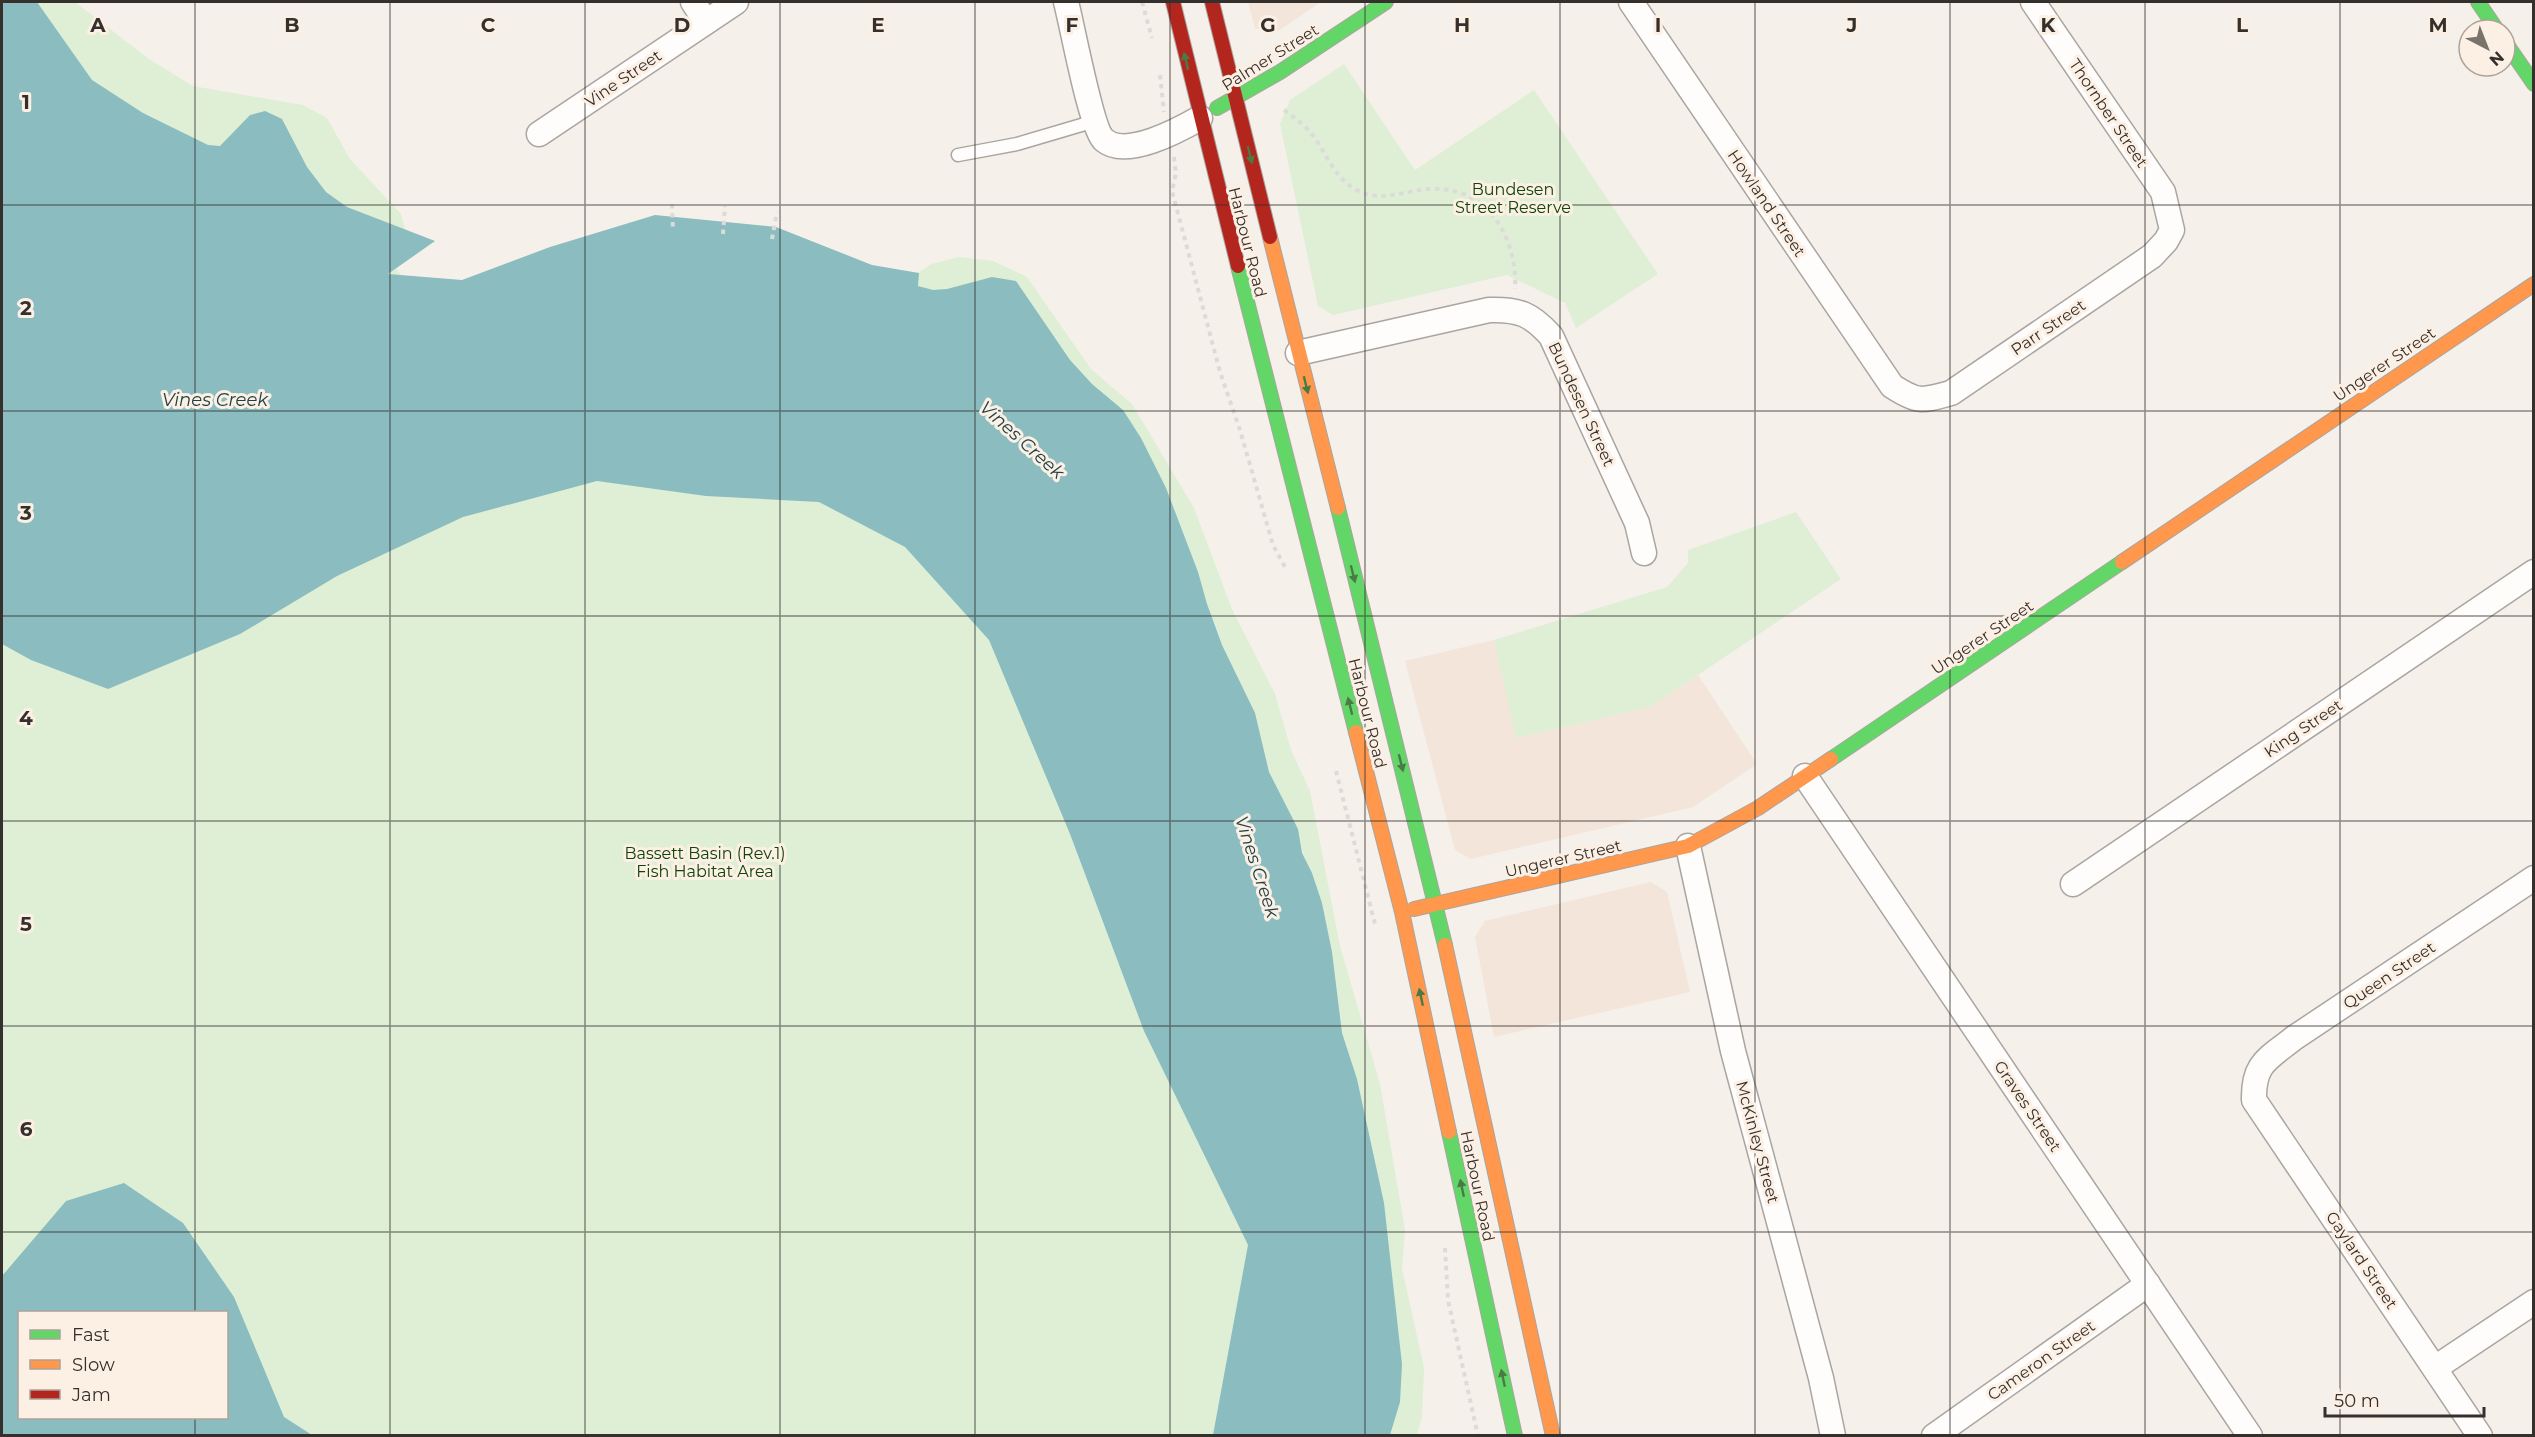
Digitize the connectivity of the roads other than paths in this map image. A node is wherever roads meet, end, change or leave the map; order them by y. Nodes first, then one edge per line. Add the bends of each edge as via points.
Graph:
1 (693, 2) edge
2 (736, 2) edge
3 (1066, 2) edge
4 (1173, 2) edge
5 (1212, 2) edge
6 (1386, 2) edge
7 (1631, 2) edge
8 (2033, 2) edge
9 (2478, 2) edge
10 (2489, 18) edge
11 (706, 22) junction
12 (2517, 59) edge
13 (2534, 84) edge
14 (1236, 98) junction
15 (1200, 118) junction
16 (1095, 121) junction
17 (539, 134) dead end
18 (958, 155) dead end
19 (2172, 230) joint
20 (2534, 284) edge
21 (1298, 353) junction
22 (1911, 399) joint
23 (1644, 552) dead end
24 (2534, 572) edge
25 (1805, 776) junction
26 (1688, 846) junction
27 (2534, 878) edge
28 (2073, 884) dead end
29 (1436, 905) junction
30 (1402, 912) junction
31 (2253, 1081) joint
32 (2148, 1284) junction
33 (2534, 1302) edge
34 (2435, 1368) junction
35 (1515, 1436) edge
36 (1553, 1436) edge
37 (1833, 1436) edge
38 (1934, 1436) edge
39 (2250, 1436) edge
40 (2480, 1436) edge

1 - 11 street
2 - 11 street, Vine Street
3 - 16 street
15 -> 4 main road, Harbour Road
5 - 14 main road, Harbour Road
6 - 14 main road, Palmer Street
7 - 22 street, Howland Street via 1876,365 1892,386
8 - 19 street, Thornber Street via 2163,192
9 - 10 main road
11 - 17 street, Vine Street
12 - 13 main road
14 - 15 main road, Palmer Street
14 -> 21 main road, Harbour Road
15 - 16 street via 1169,136 1125,146 1104,140
30 -> 15 main road, Harbour Road
16 - 18 lane via 1017,144
19 - 22 street, Parr Street via 2152,256 1951,393
20 - 25 main road, Ungerer Street
21 - 23 street, Bundesen Street via 1490,310 1510,309 1537,321 1551,336 1637,523
21 -> 29 main road, Harbour Road
24 - 28 street, King Street
25 - 26 main road, Ungerer Street via 1758,808
25 - 32 street, Graves Street
26 - 29 main road, Ungerer Street
26 - 37 street, McKinley Street via 1733,1051
27 - 31 street, Queen Street via 2294,1038 2261,1065
29 - 30 main road, Ungerer Street
29 - 36 main road, Harbour Road
35 -> 30 main road, Harbour Road
31 - 34 street, Gaylard Street via 2254,1100
32 - 38 street, Cameron Street
32 - 39 street, Graves Street
33 - 34 street
34 - 40 street, Gaylard Street

